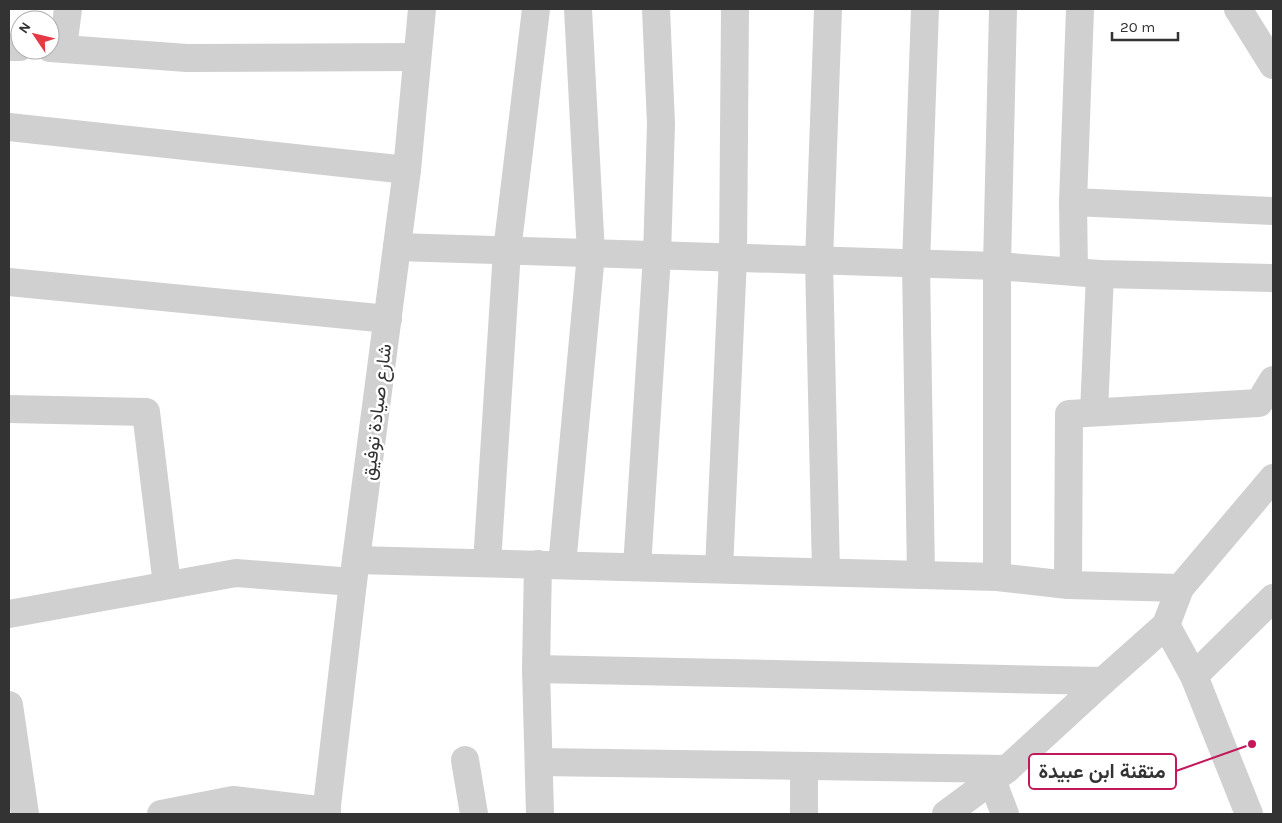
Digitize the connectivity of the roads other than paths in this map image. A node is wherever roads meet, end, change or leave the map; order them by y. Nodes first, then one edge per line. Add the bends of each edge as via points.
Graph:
1 (68, 9) edge
2 (422, 9) edge
3 (536, 9) edge
4 (578, 9) edge
5 (656, 9) edge
6 (735, 9) edge
7 (828, 9) edge
8 (925, 9) edge
9 (1003, 9) edge
10 (1080, 9) edge
11 (1238, 9) edge
12 (60, 37) edge
13 (60, 48) edge
14 (417, 58) junction
15 (1273, 65) edge
16 (9, 128) edge
17 (407, 170) junction
18 (1073, 202) junction
19 (1273, 211) edge
20 (397, 248) junction
21 (507, 251) junction
22 (591, 254) junction
23 (657, 256) junction
24 (733, 258) junction
25 (819, 261) junction
26 (916, 264) junction
27 (997, 266) junction
28 (1074, 271) junction
29 (1100, 274) junction
30 (1273, 278) edge
31 (9, 282) edge
32 (388, 319) junction
33 (1273, 380) edge
34 (9, 408) edge
35 (1266, 409) edge
36 (1094, 412) junction
37 (1273, 478) edge
38 (487, 563) junction
39 (550, 565) junction
40 (637, 567) junction
41 (719, 569) junction
42 (355, 571) junction
43 (826, 572) junction
44 (921, 575) junction
45 (997, 577) junction
46 (167, 585) junction
47 (1068, 585) junction
48 (1180, 588) junction
49 (1273, 598) edge
50 (9, 614) edge
51 (1166, 625) junction
52 (536, 669) junction
53 (1194, 676) junction
54 (1103, 680) junction
55 (9, 711) edge
56 (465, 760) dead end
57 (539, 762) junction
58 (804, 766) junction
59 (999, 774) junction
60 (327, 813) edge
61 (26, 814) edge
62 (161, 814) edge
63 (474, 814) edge
64 (540, 814) edge
65 (804, 814) edge
66 (946, 814) edge
67 (1005, 814) edge
68 (1249, 814) edge

1 - 12 street
2 - 14 street, شارع صيادة توفيق
3 - 21 street
4 - 22 street
5 - 23 street via 661,124
6 - 24 street
7 - 25 street
8 - 26 street
9 - 27 street
10 - 18 street
11 - 15 street
13 - 14 street via 187,58
14 - 17 street, شارع صيادة توفيق
16 - 17 street
17 - 20 street, شارع صيادة توفيق
18 - 19 street
18 - 28 street
20 - 21 street
20 - 32 street, شارع صيادة توفيق
21 - 22 street
21 - 38 street
22 - 23 street
22 - 39 street
23 - 24 street
23 - 40 street
24 - 25 street
24 - 41 street
25 - 26 street
25 - 43 street
26 - 27 street
26 - 44 street
27 - 28 street
27 - 45 street
28 - 29 street
29 - 30 street
29 - 36 street
31 - 32 street
32 - 42 street, شارع صيادة توفيق
33 - 35 street
34 - 46 street via 146,412
35 - 36 street
36 - 47 street via 1069,414
37 - 48 street
38 - 39 street
38 - 42 street
39 - 40 street
39 - 52 street
40 - 41 street
41 - 43 street
42 - 46 street via 236,573
42 - 60 street, شارع صيادة توفيق
43 - 44 street
44 - 45 street
45 - 47 street
46 - 50 street
47 - 48 street
48 - 51 street
49 - 53 street
51 - 53 street
51 - 54 street
52 - 54 street
52 - 57 street
53 - 68 street
54 - 59 street
55 - 61 street
56 - 63 street
57 - 58 street
57 - 64 street
58 - 59 street
58 - 65 street
59 - 66 street
59 - 67 street
60 - 62 street via 233,800

